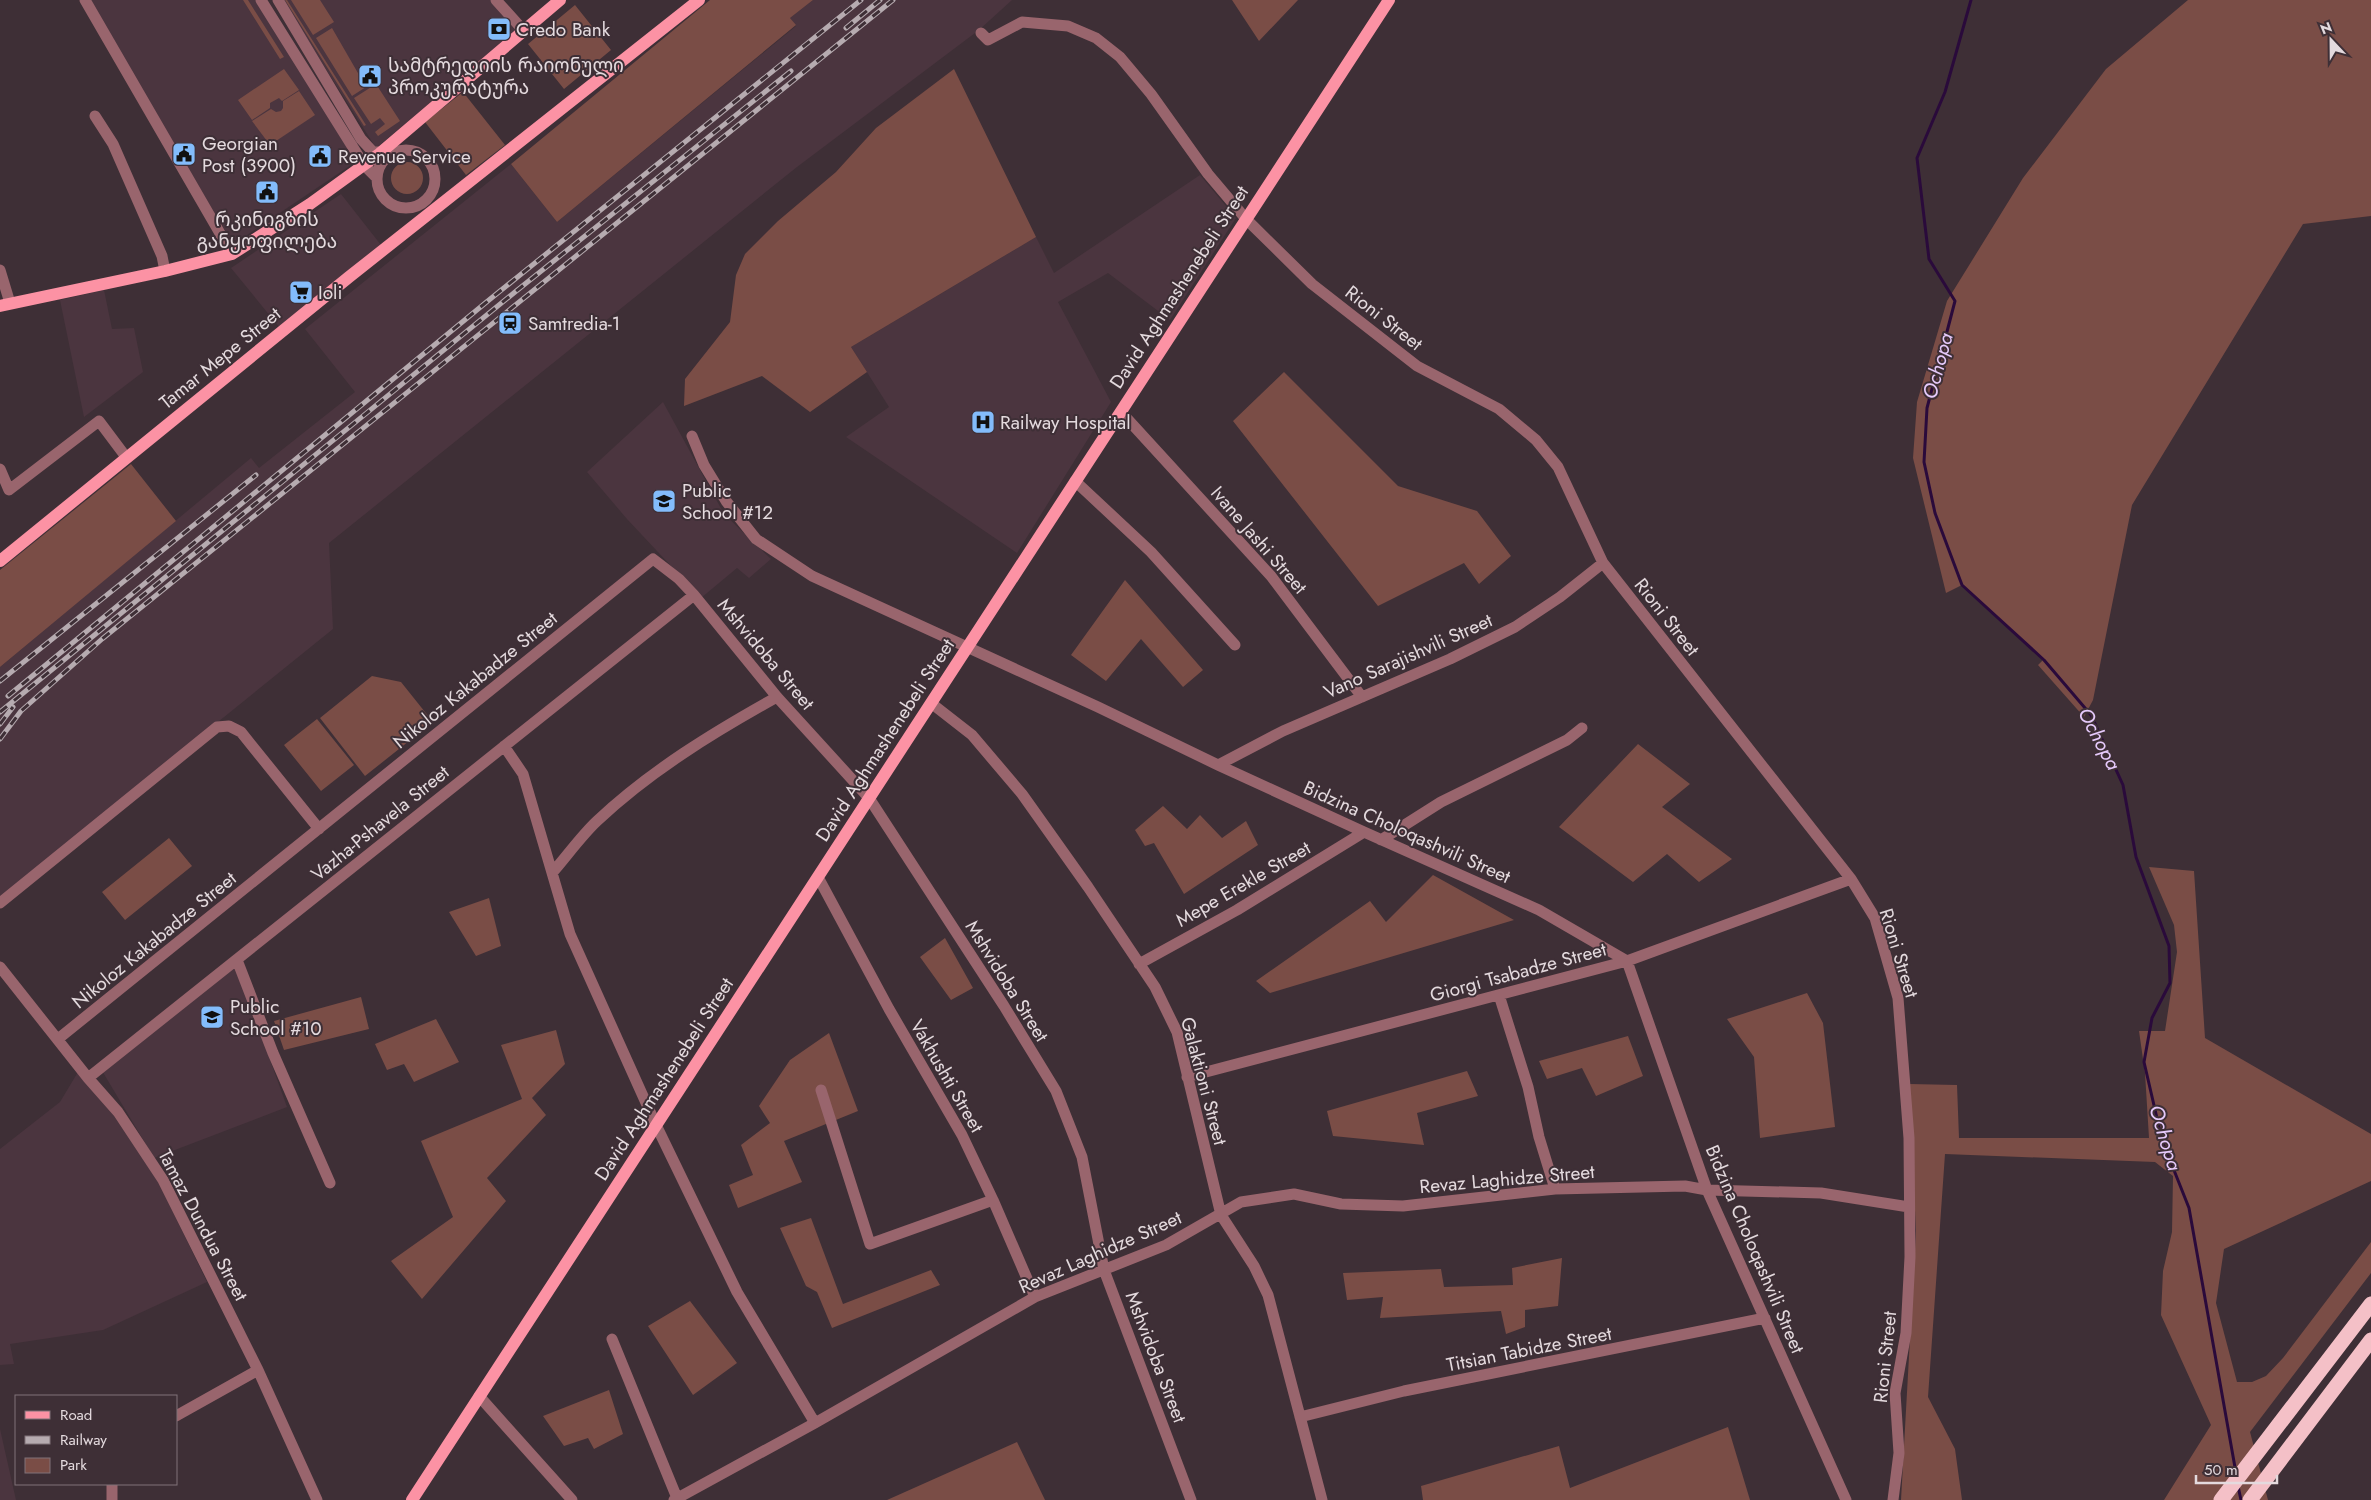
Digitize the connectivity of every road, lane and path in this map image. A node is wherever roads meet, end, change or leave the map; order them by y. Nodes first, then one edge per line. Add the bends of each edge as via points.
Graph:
1 (85, 0) edge
2 (262, 0) edge
3 (278, 0) edge
4 (496, 0) edge
5 (560, 0) edge
6 (699, 0) edge
7 (1389, 0) edge
8 (523, 30) junction
9 (981, 33) dead end
10 (95, 116) dead end
11 (397, 152) junction
12 (379, 154) junction
13 (364, 165) junction
14 (377, 178) junction
15 (435, 183) junction
16 (440, 206) junction
17 (409, 208) junction
18 (427, 218) junction
19 (1246, 219) junction
20 (232, 254) junction
21 (0, 270) edge
22 (165, 271) junction
23 (5, 305) edge
24 (1121, 412) junction
25 (692, 436) dead end
26 (126, 457) junction
27 (0, 469) edge
28 (1075, 481) junction
29 (653, 559) joint
30 (0, 561) edge
31 (1603, 564) junction
32 (694, 595) junction
33 (1235, 645) dead end
34 (967, 647) junction
35 (777, 697) junction
36 (1362, 697) junction
37 (931, 703) junction
38 (1582, 728) dead end
39 (504, 746) junction
40 (1218, 765) junction
41 (869, 798) junction
42 (319, 829) junction
43 (1364, 832) junction
44 (1381, 840) junction
45 (552, 873) junction
46 (818, 877) junction
47 (1850, 879) junction
48 (0, 903) edge
49 (237, 960) junction
50 (1627, 961) junction
51 (1139, 964) junction
52 (0, 967) edge
53 (1498, 995) junction
54 (58, 1039) junction
55 (1187, 1077) junction
56 (88, 1078) junction
57 (821, 1090) dead end
58 (656, 1125) junction
59 (330, 1183) dead end
60 (1555, 1189) junction
61 (1707, 1190) junction
62 (993, 1200) junction
63 (1909, 1207) junction
64 (1221, 1215) junction
65 (1104, 1270) junction
66 (1035, 1297) junction
67 (2371, 1304) edge
68 (1765, 1318) junction
69 (612, 1339) dead end
70 (2371, 1340) edge
71 (258, 1370) junction
72 (480, 1396) junction
73 (178, 1415) edge
74 (1300, 1417) junction
75 (815, 1423) junction
76 (112, 1485) edge
77 (676, 1499) edge
78 (112, 1500) edge
79 (317, 1500) edge
80 (412, 1500) edge
81 (572, 1500) edge
82 (1191, 1500) edge
83 (1322, 1500) edge
84 (1846, 1500) edge
85 (1893, 1500) edge
86 (2221, 1500) edge
87 (2250, 1500) edge

1 - 20 street
2 - 13 street
3 - 12 street via 361,139
4 - 8 street
5 - 8 main road
6 - 16 main road, Tamar Mepe Street
7 - 19 main road, David Aghmashenebeli Street
8 - 12 main road
9 - 19 street, Rioni Street via 988,40 1022,22 1068,26 1096,38 1120,57 1151,94 1208,174
10 - 22 street via 113,144 162,256
11 - 12 street
11 - 14 street via 385,159
11 - 15 street via 412,151 425,157 433,168
12 - 13 main road
13 - 14 street
13 - 20 main road
14 - 17 street via 384,198 395,206
15 - 16 street
15 - 17 street via 429,197
16 - 18 main road, Tamar Mepe Street
17 - 18 street
18 - 26 main road, Tamar Mepe Street
19 - 24 main road, David Aghmashenebeli Street
19 - 31 street, Rioni Street via 1312,284 1417,366 1500,409 1536,440 1558,467
20 - 22 main road
21 - 23 street
22 - 23 main road
24 - 28 main road, David Aghmashenebeli Street
24 - 36 street, Ivane Jashi Street via 1271,576
25 - 34 street, Bidzina Choloqashvili Street via 704,465 726,501 756,539 812,576
26 - 27 street via 100,421 9,490
26 - 30 main road, Tamar Mepe Street
28 - 33 street via 1151,552
28 - 34 main road, David Aghmashenebeli Street
29 - 32 street, Mshvidoba Street
29 - 42 street, Nikoloz Kakabadze Street
31 - 36 street, Vano Sarajishvili Street via 1515,627
31 - 47 street, Rioni Street
32 - 35 street, Mshvidoba Street
32 - 39 street, Vazha-Pshavela Street
34 - 37 main road, David Aghmashenebeli Street
34 - 40 street, Bidzina Choloqashvili Street
35 - 41 street, Mshvidoba Street
35 - 45 street via 723,727 653,775 596,821
36 - 40 street, Vano Sarajishvili Street via 1283,731
37 - 41 main road, David Aghmashenebeli Street
37 - 51 street, Galaktioni Street via 972,735 1022,794
38 - 44 street via 1567,740 1441,802
39 - 45 street via 523,774
39 - 49 street, Vazha-Pshavela Street
40 - 43 street, Bidzina Choloqashvili Street
41 - 46 main road, David Aghmashenebeli Street
41 - 65 street, Mshvidoba Street via 1056,1091 1082,1157
42 - 48 street via 241,732 229,726 217,727
42 - 54 street, Nikoloz Kakabadze Street
43 - 44 street, Bidzina Choloqashvili Street
43 - 51 street, Mepe Erekle Street via 1237,910
44 - 50 street, Bidzina Choloqashvili Street via 1539,910
45 - 58 street via 570,934
46 - 58 main road, David Aghmashenebeli Street
46 - 62 street, Vakhushti Street via 962,1135
47 - 50 street, Giorgi Tsabadze Street
47 - 63 street, Rioni Street via 1875,918 1898,998 1908,1138
49 - 56 street, Vazha-Pshavela Street
49 - 59 street via 273,1053
50 - 53 street, Giorgi Tsabadze Street
50 - 61 street, Bidzina Choloqashvili Street
51 - 55 street, Galaktioni Street via 1155,987 1177,1032
52 - 54 street, Tamaz Dundua Street
53 - 55 street, Giorgi Tsabadze Street
53 - 60 street via 1528,1088
54 - 56 street, Tamaz Dundua Street
55 - 64 street, Galaktioni Street
56 - 71 street, Tamaz Dundua Street via 118,1112 163,1180
57 - 62 street via 870,1244
58 - 72 main road, David Aghmashenebeli Street
58 - 75 street via 736,1292
60 - 61 street, Revaz Laghidze Street via 1685,1186
60 - 64 street, Revaz Laghidze Street via 1402,1206 1341,1204 1294,1194 1241,1202
61 - 63 street, Revaz Laghidze Street via 1821,1193
61 - 68 street, Bidzina Choloqashvili Street
62 - 66 street, Vakhushti Street
63 - 85 street, Rioni Street via 1906,1333 1895,1392 1899,1453
64 - 65 street, Revaz Laghidze Street via 1166,1245
64 - 74 street, Galaktioni Street via 1254,1266 1268,1295
65 - 66 street, Revaz Laghidze Street
65 - 82 street, Mshvidoba Street
66 - 75 street, Revaz Laghidze Street
67 - 86 highway
68 - 74 street, Titsian Tabidze Street via 1404,1391
68 - 84 street, Bidzina Choloqashvili Street
69 - 77 street
70 - 87 highway
71 - 73 street
71 - 79 street, Tamaz Dundua Street
72 - 80 main road, David Aghmashenebeli Street
72 - 81 street
74 - 83 street, Galaktioni Street
75 - 77 street, Revaz Laghidze Street
76 - 78 street

